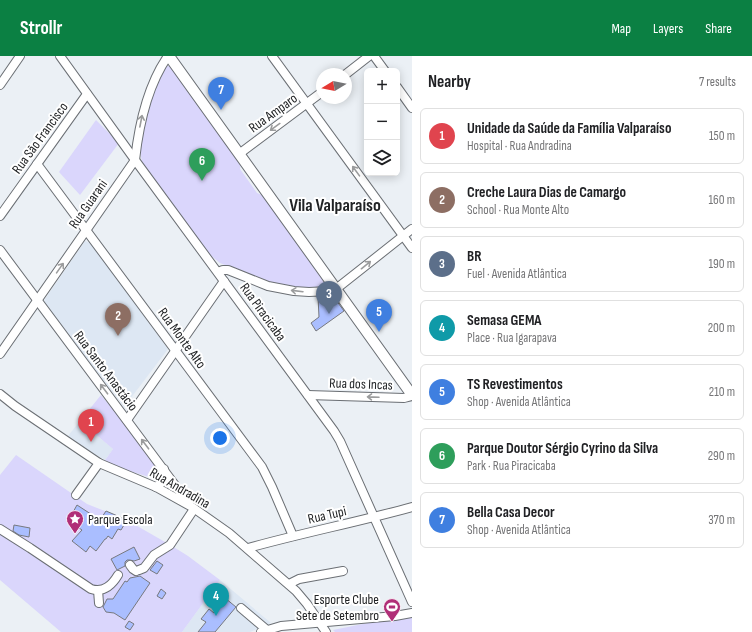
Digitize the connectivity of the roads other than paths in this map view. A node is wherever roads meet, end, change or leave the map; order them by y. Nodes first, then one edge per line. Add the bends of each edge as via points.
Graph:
1 (20, 56) edge
2 (60, 56) edge
3 (168, 56) edge
4 (272, 56) edge
5 (369, 56) edge
6 (374, 56) edge
7 (383, 68) edge
8 (352, 69) edge
9 (0, 85) edge
10 (400, 91) edge
11 (87, 94) junction
12 (316, 97) edge
13 (307, 104) junction
14 (412, 108) edge
15 (239, 154) junction
16 (135, 160) junction
17 (37, 164) junction
18 (0, 216) edge
19 (412, 229) edge
20 (87, 230) junction
21 (403, 236) junction
22 (412, 248) edge
23 (0, 250) edge
24 (218, 272) junction
25 (224, 281) junction
26 (336, 289) junction
27 (37, 300) junction
28 (175, 351) junction
29 (0, 354) edge
30 (0, 394) edge
31 (308, 395) junction
32 (412, 395) edge
33 (127, 420) junction
34 (99, 463) junction
35 (163, 468) junction
36 (156, 487) junction
37 (76, 495) dead end
38 (412, 507) edge
39 (193, 508) junction
40 (374, 517) junction
41 (0, 529) edge
42 (293, 536) junction
43 (248, 548) junction
44 (135, 569) dead end
45 (343, 572) dead end
46 (118, 575) dead end
47 (289, 584) junction
48 (98, 590) junction
49 (412, 602) edge
50 (99, 603) dead end
51 (241, 608) dead end
52 (412, 613) edge
53 (319, 622) junction
54 (264, 631) edge
55 (326, 632) edge

1 - 9 street
2 - 11 street, Rua Piracicaba
3 - 15 main road
16 -> 3 street, Rua Guarani via 145,105 155,77
4 - 13 street
5 - 8 street
6 - 7 street
10 - 14 street
11 - 16 street, Rua Piracicaba
11 - 17 street, Rua São Francisco
12 - 13 street, Rua Amparo
13 -> 15 street, Rua Amparo
21 -> 13 street
15 - 26 main road
16 - 20 street, Rua Guarani
16 - 24 street, Rua Piracicaba
17 - 18 street, Rua São Francisco
17 - 20 street, Rua Monte Alto
19 - 21 street
27 -> 20 street, Rua Guarani
20 - 28 street, Rua Monte Alto
21 - 22 street
26 -> 21 street
23 - 27 street, Rua Santo Anastácio
24 - 25 street, Rua Piracicaba
26 -> 24 street via 298,292 268,286 228,270
25 - 28 street
25 - 31 street, Rua Piracicaba
26 - 32 main road
27 - 29 street, Rua Guarani
33 -> 27 street, Rua Santo Anastácio
28 - 33 street
28 - 42 street, Rua Monte Alto via 262,466
30 - 34 street, Rua Andradina
32 -> 31 street, Rua dos Incas via 404,398
31 - 40 street, Rua Piracicaba via 337,436
35 -> 33 street, Rua Santo Anastácio
34 - 36 street, Rua Andradina
34 - 37 street
35 - 36 street via 164,480
35 - 39 street, Rua Santo Anastácio
36 - 39 street, Rua Andradina
38 - 40 street, Rua Tupi
39 - 43 street, Rua Andradina
39 - 44 street via 170,544 154,554 144,568
40 - 42 street, Rua Tupi
40 - 49 street, Rua Piracicaba
41 - 48 street via 91,589
42 - 43 street, Rua Tupi
43 - 47 street, Rua Andradina
45 - 47 street via 299,579
46 - 48 street via 105,589
47 - 53 street, Rua Andradina via 302,596
48 - 50 street
51 - 54 street
52 - 53 street
53 - 54 street via 281,626
53 - 55 street, Rua Andradina

